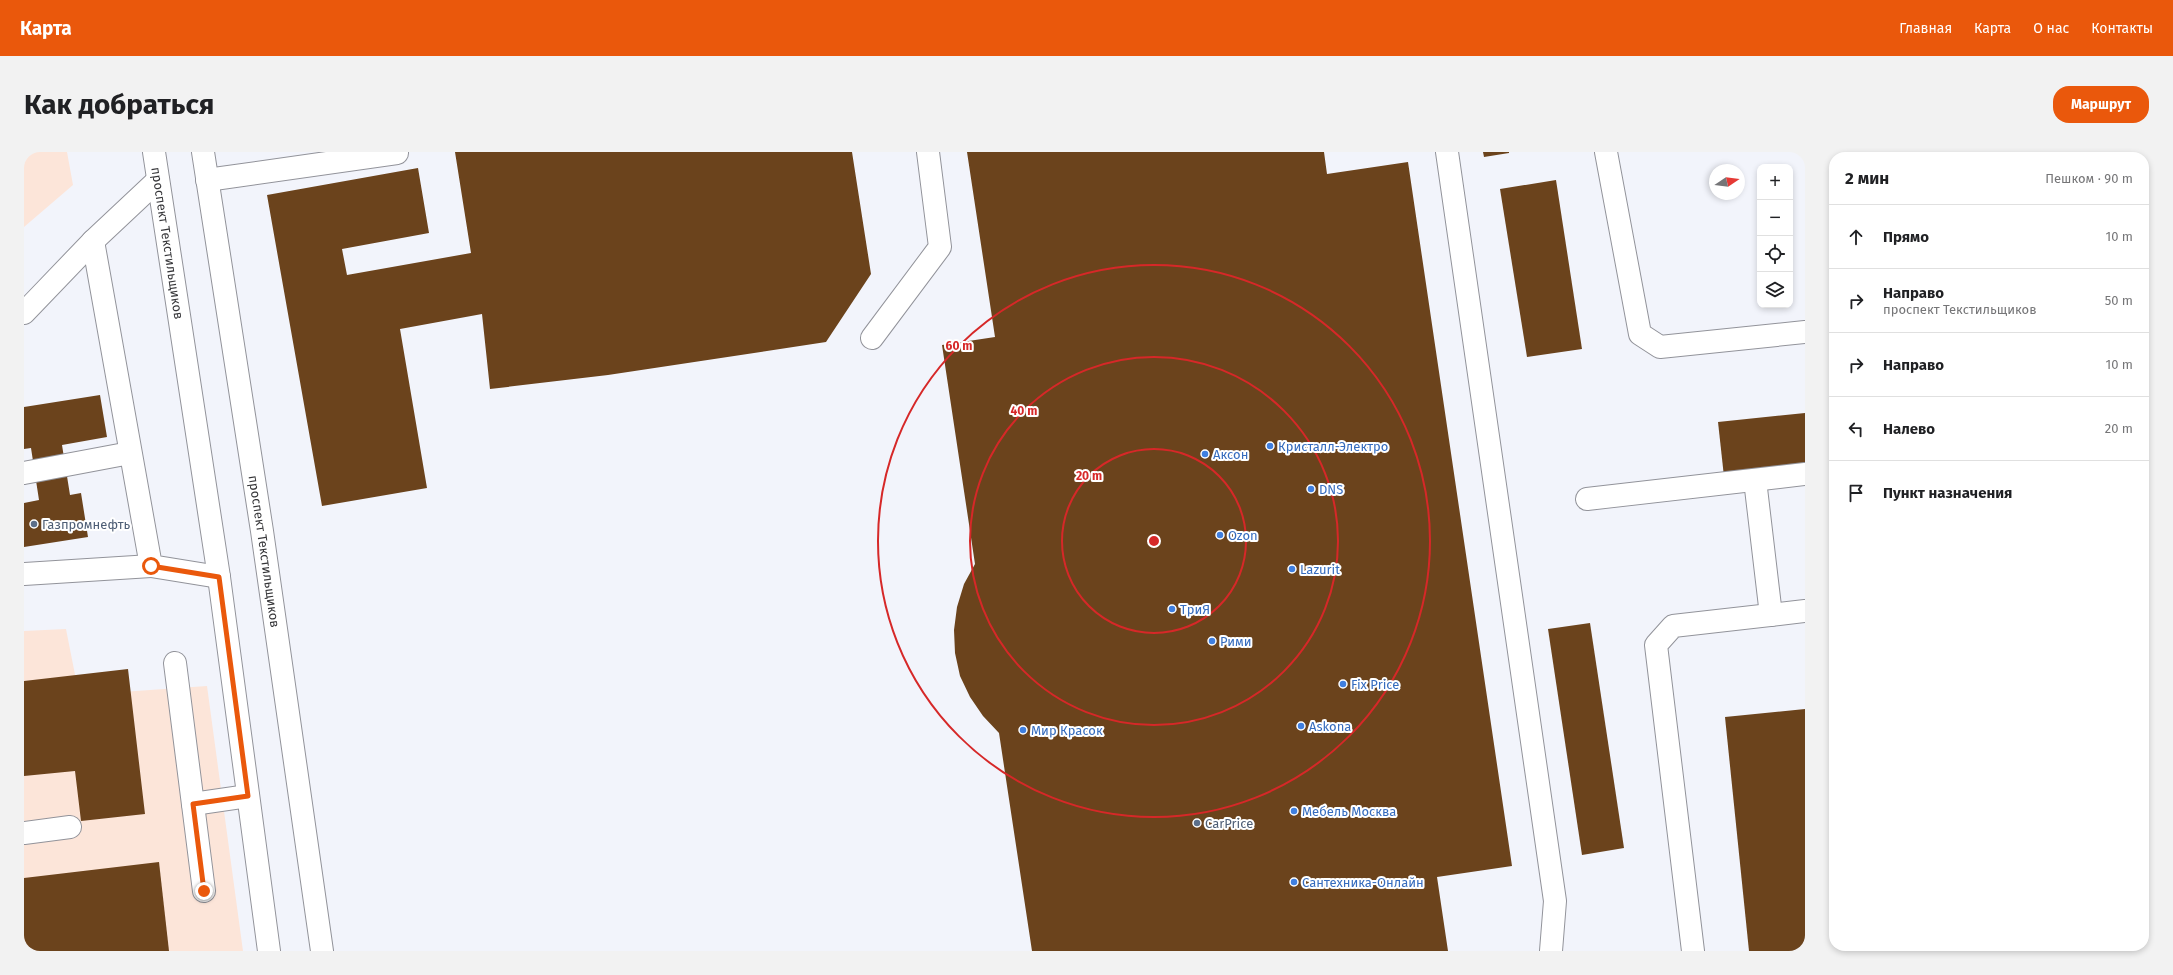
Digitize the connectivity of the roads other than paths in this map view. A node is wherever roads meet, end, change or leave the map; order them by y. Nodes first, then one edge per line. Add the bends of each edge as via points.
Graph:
1 (154, 152) edge
2 (203, 152) edge
3 (928, 152) edge
4 (1447, 152) edge
5 (1606, 152) edge
6 (397, 153) edge
7 (158, 180) junction
8 (207, 180) junction
9 (93, 241) junction
10 (24, 312) edge
11 (1805, 332) edge
12 (872, 338) dead end
13 (130, 453) junction
14 (24, 472) edge
15 (1805, 474) edge
16 (1755, 480) junction
17 (1587, 499) dead end
18 (151, 566) junction
19 (24, 574) edge
20 (219, 577) junction
21 (1805, 611) edge
22 (1771, 615) junction
23 (175, 663) dead end
24 (248, 796) junction
25 (193, 804) junction
26 (70, 827) dead end
27 (24, 833) edge
28 (204, 891) dead end
29 (269, 951) edge
30 (322, 951) edge
31 (1552, 951) edge
32 (1693, 951) edge

1 - 7 main road, проспект Текстильщиков
2 - 8 main road, проспект Текстильщиков
3 - 12 main road via 940,247
4 - 31 main road via 1555,901
5 - 11 main road via 1640,334 1660,347
6 - 8 main road
7 - 9 main road
7 - 20 main road, проспект Текстильщиков
8 - 30 main road, проспект Текстильщиков via 262,530
9 - 10 main road
9 - 13 main road
13 - 14 main road
13 - 18 main road
15 - 16 main road
16 - 17 main road
16 - 22 main road
18 - 19 main road
18 - 20 main road
20 - 24 main road, проспект Текстильщиков
21 - 22 main road
22 - 32 main road via 1673,626 1656,645
23 - 25 main road
24 - 25 main road
24 - 29 main road, проспект Текстильщиков
25 - 28 main road
26 - 27 main road

